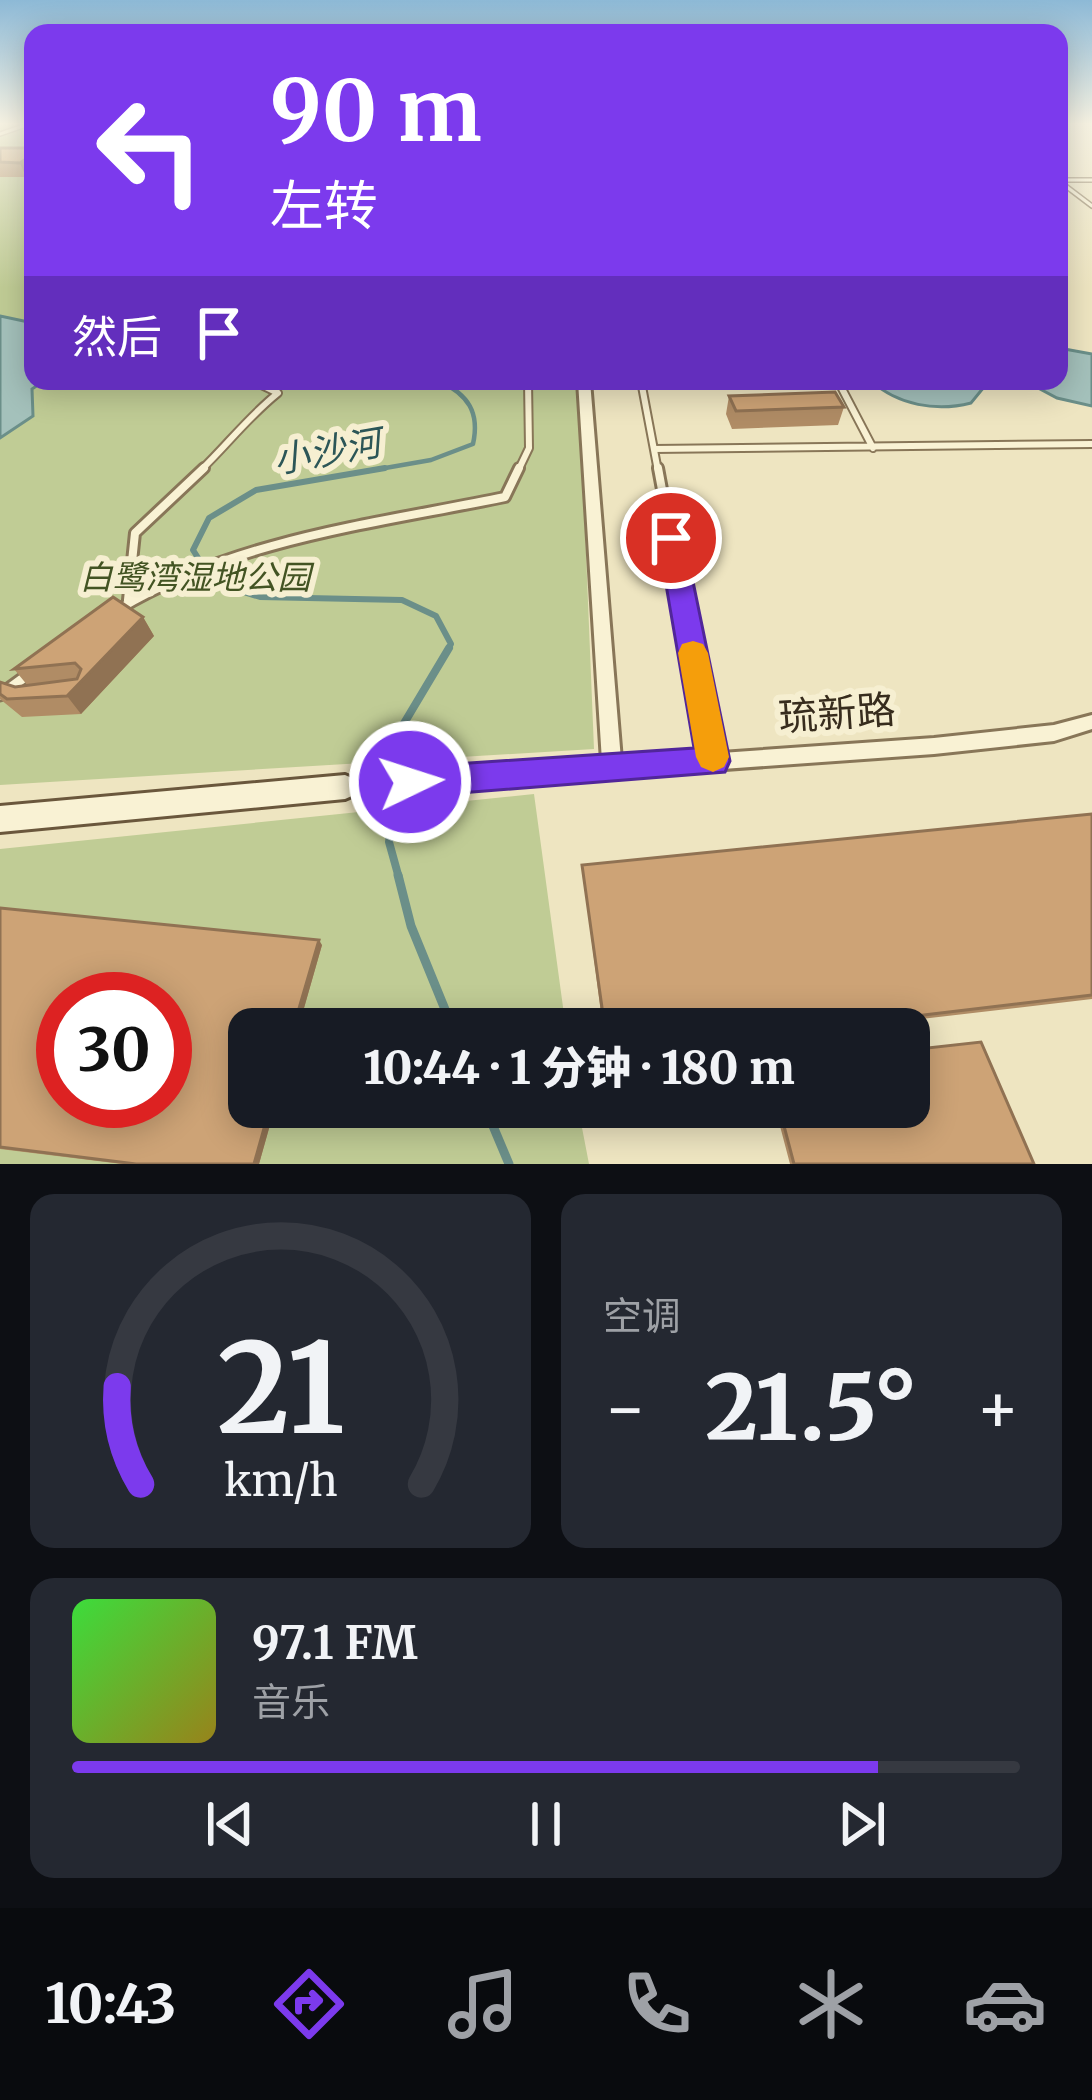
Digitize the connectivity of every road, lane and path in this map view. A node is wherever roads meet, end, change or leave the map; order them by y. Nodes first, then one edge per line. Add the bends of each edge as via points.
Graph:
1 (1068, 188) edge
2 (1092, 206) edge
3 (272, 390) edge
4 (528, 390) edge
5 (585, 390) edge
6 (643, 390) edge
7 (843, 390) edge
8 (1092, 444) edge
9 (873, 448) junction
10 (655, 449) junction
11 (128, 602) junction
12 (111, 614) edge
13 (43, 664) edge
14 (4, 692) edge
15 (21, 694) edge
16 (1092, 722) edge
17 (713, 761) junction
18 (612, 768) junction
19 (345, 787) joint
20 (0, 819) edge

1 - 2 lane
3 - 11 lane via 278,393 135,533
4 - 11 lane via 529,448 505,497 241,554
5 - 18 street
6 - 10 lane
7 - 9 lane
8 - 9 lane
9 - 10 lane
10 - 17 lane
11 - 12 lane
13 - 14 lane
14 - 15 lane
16 - 17 street, 琉新路 via 954,744
17 - 18 street, 琉新路
18 - 19 street, 琉新路
19 - 20 street

